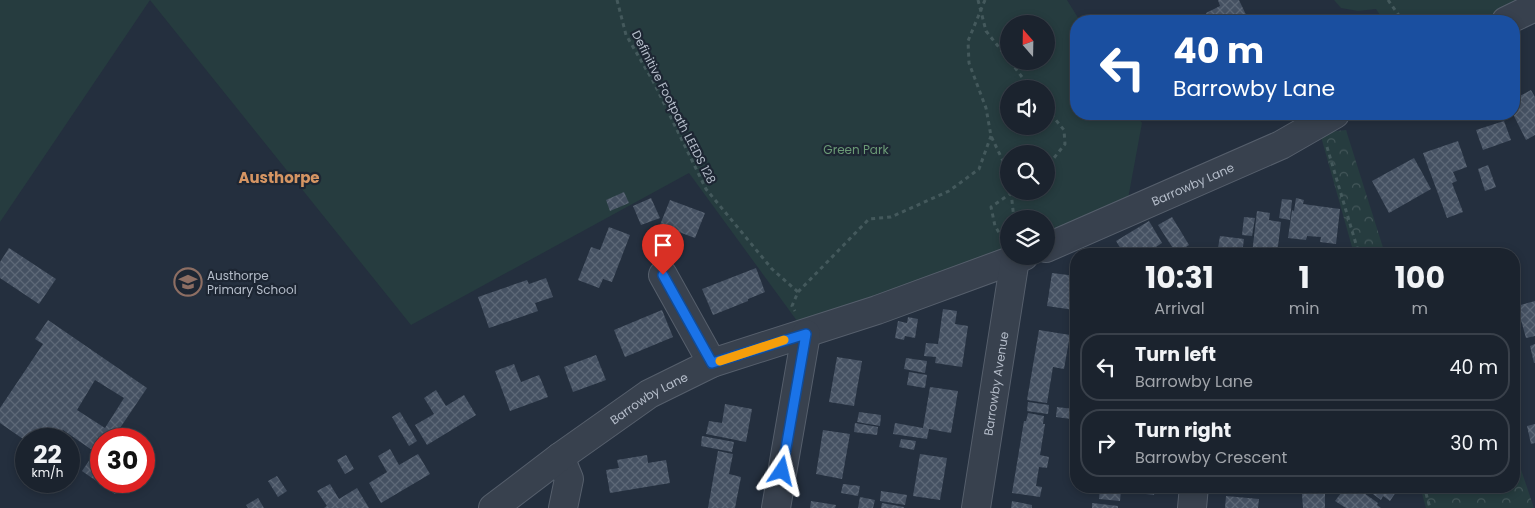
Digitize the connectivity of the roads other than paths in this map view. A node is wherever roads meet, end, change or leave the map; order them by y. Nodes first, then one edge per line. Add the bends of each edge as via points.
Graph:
1 (1535, 6) edge
2 (1518, 15) edge
3 (1324, 120) edge
4 (1055, 244) edge
5 (1000, 258) edge
6 (1012, 265) edge
7 (663, 275) dead end
8 (806, 334) junction
9 (712, 363) junction
10 (560, 456) junction
11 (1193, 493) edge
12 (494, 508) edge
13 (563, 508) edge
14 (776, 508) edge
15 (976, 508) edge
16 (1192, 508) edge

1 - 2 street
3 - 4 street, Barrowby Lane via 1281,145
5 - 8 street, Barrowby Lane via 877,310
6 - 15 street, Barrowby Avenue
7 - 9 street
8 - 9 street, Barrowby Lane
8 - 14 street
9 - 10 street, Barrowby Lane via 649,394
10 - 12 street, Barrowby Lane
10 - 13 street via 569,478
11 - 16 street

